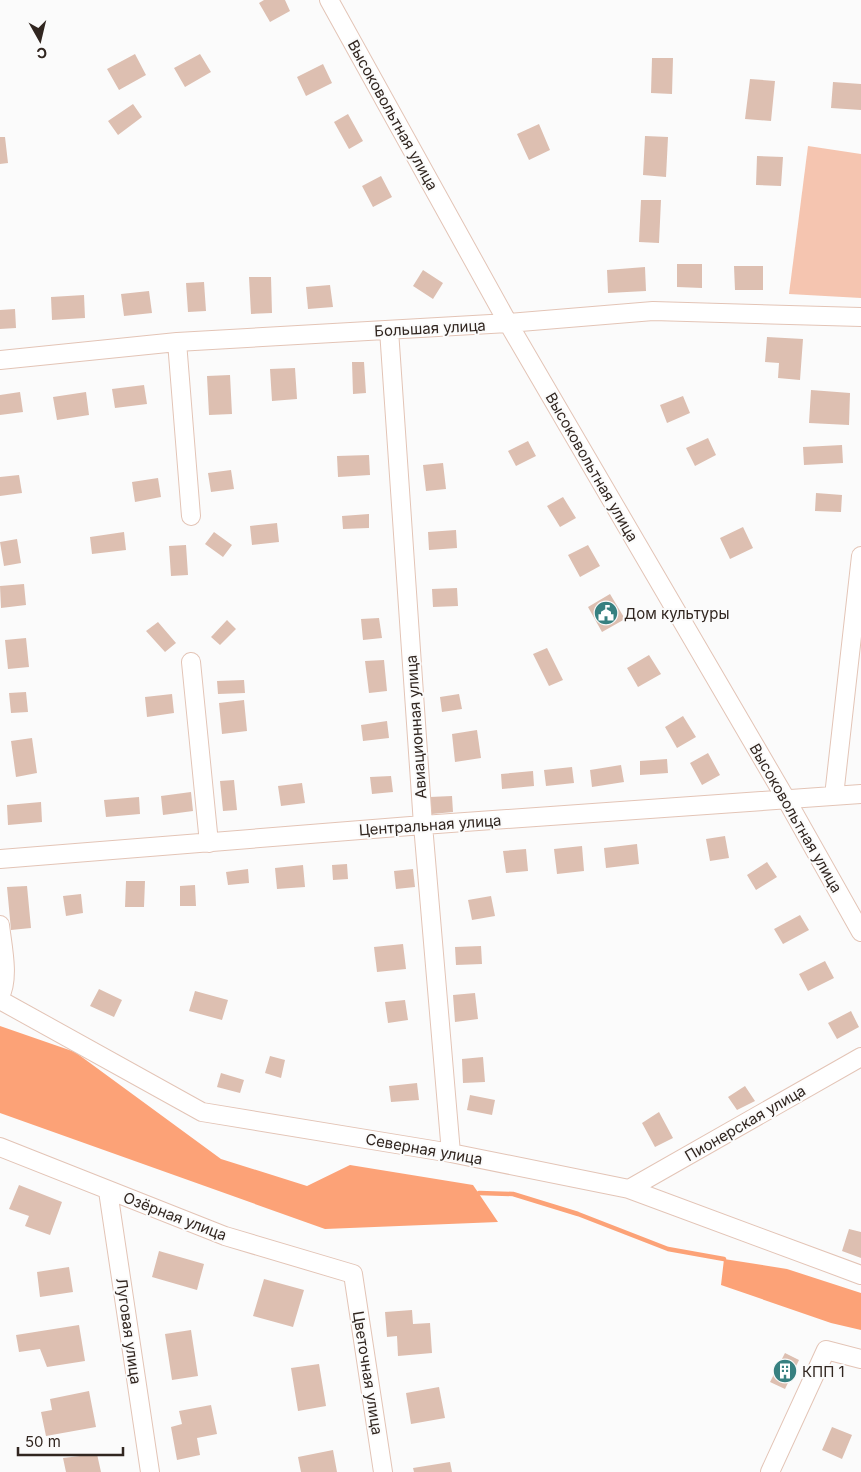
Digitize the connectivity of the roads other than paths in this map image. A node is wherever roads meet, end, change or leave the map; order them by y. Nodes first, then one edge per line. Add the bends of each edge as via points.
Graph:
1 (329, 0) edge
2 (861, 317) edge
3 (508, 323) junction
4 (389, 330) junction
5 (178, 342) junction
6 (0, 360) edge
7 (191, 516) dead end
8 (861, 556) edge
9 (192, 662) dead end
10 (861, 794) edge
11 (834, 796) junction
12 (786, 798) junction
13 (423, 825) junction
14 (209, 843) junction
15 (0, 859) edge
16 (0, 925) edge
17 (861, 932) edge
18 (0, 996) edge
19 (0, 1000) edge
20 (861, 1057) edge
21 (0, 1147) edge
22 (451, 1153) junction
23 (629, 1189) junction
24 (108, 1191) junction
25 (353, 1274) joint
26 (861, 1275) edge
27 (861, 1359) edge
28 (150, 1472) edge
29 (383, 1472) edge
30 (770, 1472) edge

1 - 3 street, Высоковольтная улица
2 - 3 street, Большая улица via 653,311
3 - 4 street, Большая улица
3 - 12 street, Высоковольтная улица
4 - 5 street, Большая улица
4 - 13 street, Авиационная улица
5 - 6 street, Большая улица
5 - 7 street
8 - 11 street
9 - 14 street
10 - 11 street, Центральная улица
11 - 12 street, Центральная улица
12 - 13 street, Центральная улица
12 - 17 street, Высоковольтная улица
13 - 14 street, Центральная улица
13 - 22 street, Авиационная улица
14 - 15 street, Центральная улица
16 - 18 street via 5,970
19 - 22 street, Северная улица via 202,1112
20 - 23 street, Пионерская улица
21 - 24 street, Озёрная улица
22 - 23 street, Северная улица
23 - 26 street, Северная улица
24 - 25 street, Озёрная улица via 225,1236
24 - 28 street, Луговая улица
25 - 29 street, Цветочная улица
27 - 30 street via 826,1350

